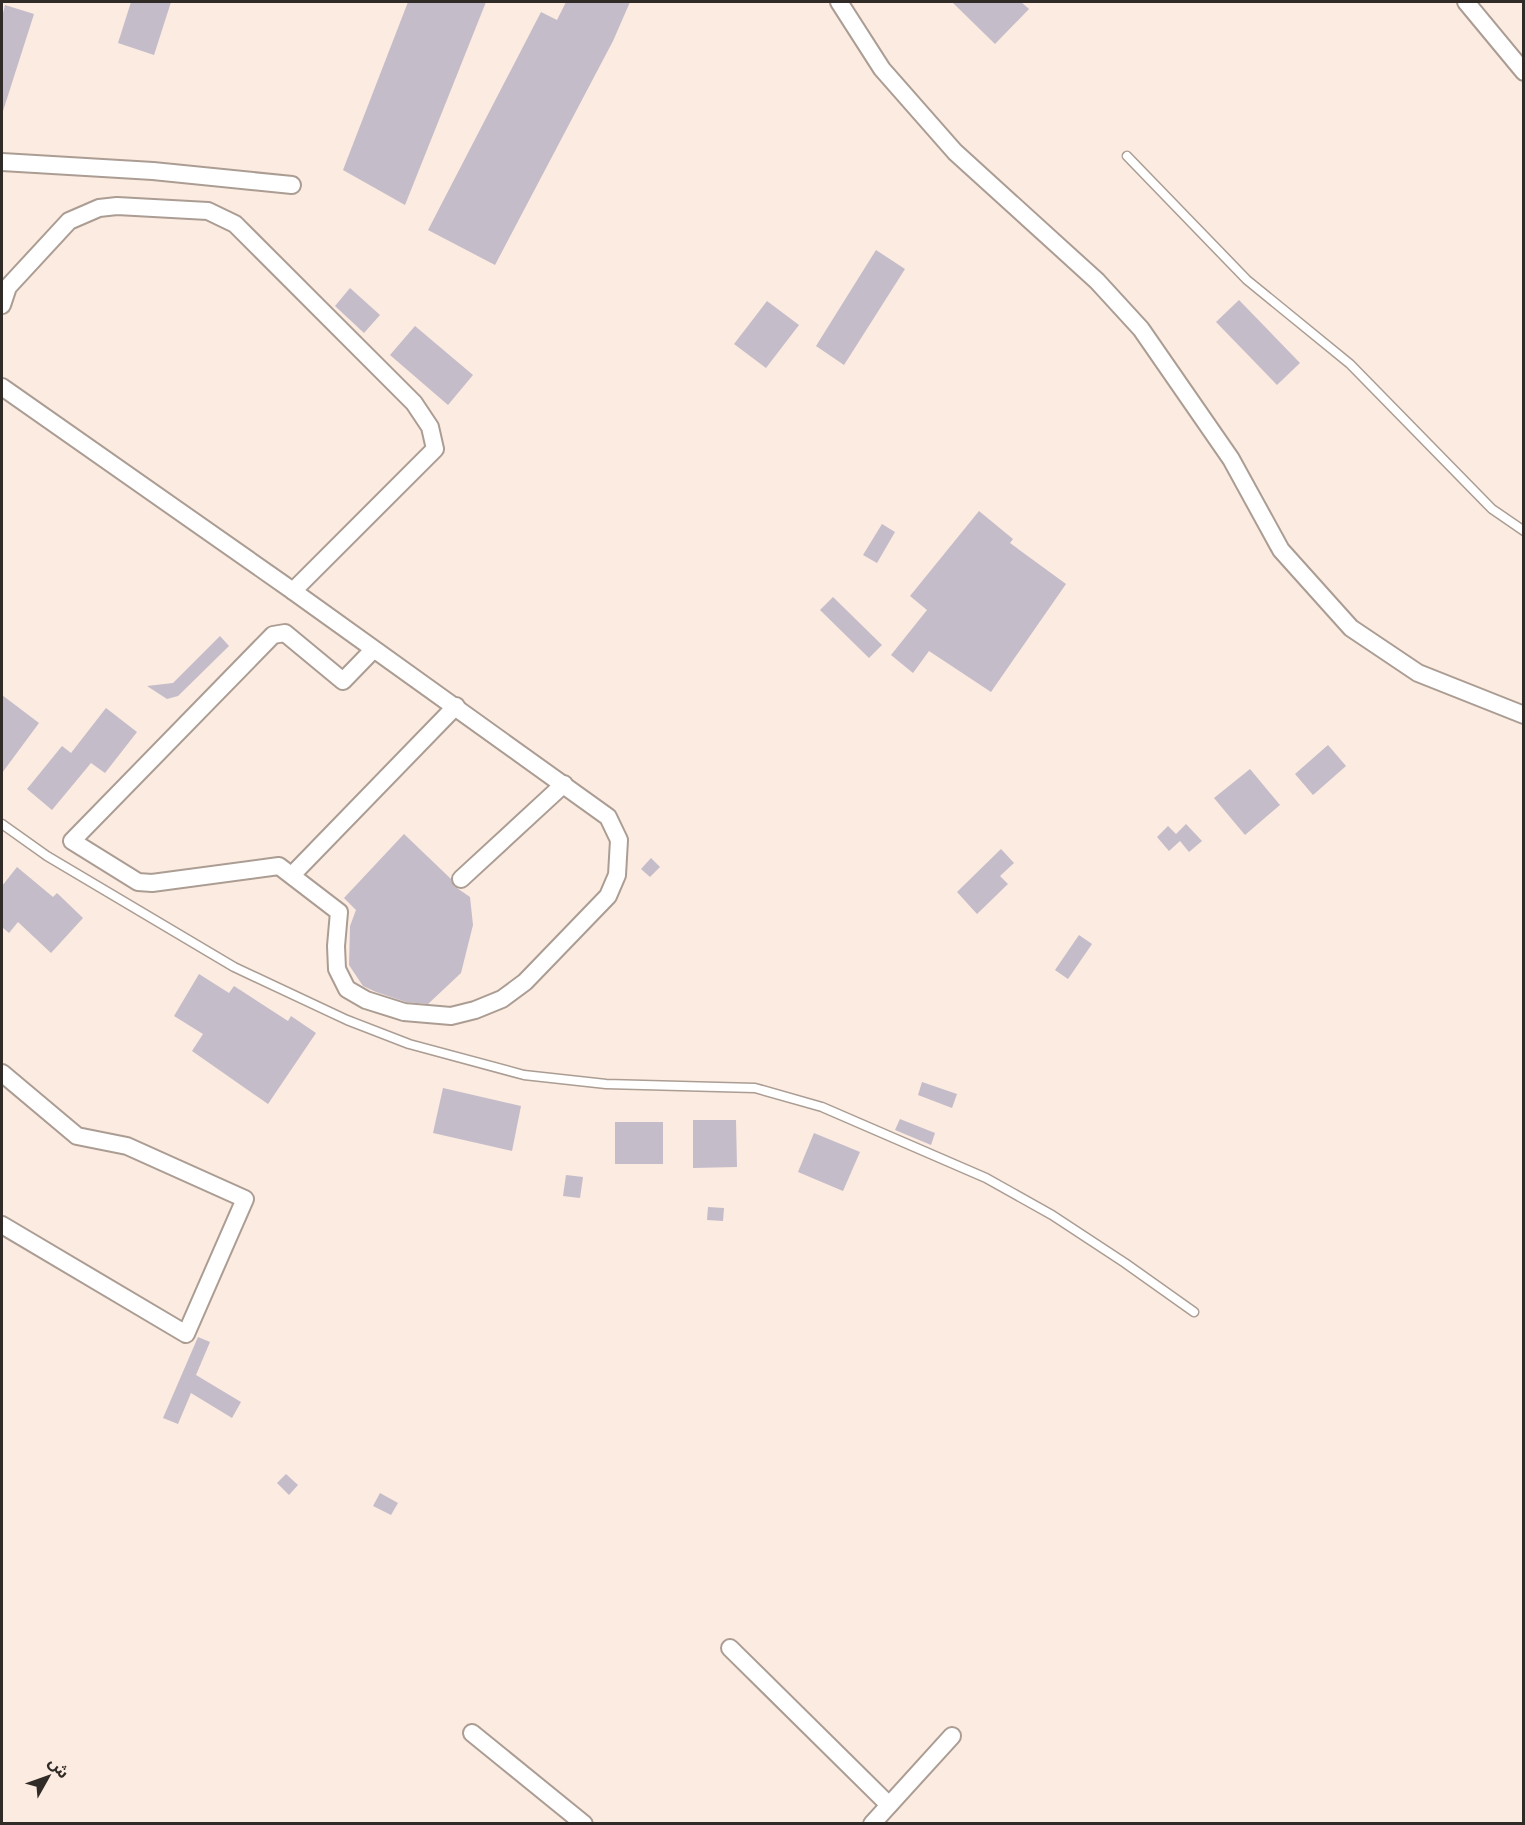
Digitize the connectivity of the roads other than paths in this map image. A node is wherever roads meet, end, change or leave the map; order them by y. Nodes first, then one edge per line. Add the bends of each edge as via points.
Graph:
1 (839, 2) edge
2 (1466, 2) edge
3 (1524, 72) edge
4 (1127, 156) dead end
5 (2, 162) edge
6 (291, 185) dead end
7 (2, 305) edge
8 (2, 387) edge
9 (1524, 531) edge
10 (293, 591) junction
11 (374, 649) junction
12 (456, 706) junction
13 (1524, 715) edge
14 (564, 784) junction
15 (2, 824) edge
16 (292, 875) junction
17 (461, 879) dead end
18 (2, 1072) edge
19 (2, 1225) edge
20 (1194, 1312) dead end
21 (730, 1648) dead end
22 (472, 1733) dead end
23 (952, 1736) dead end
24 (889, 1805) junction
25 (584, 1824) edge
26 (872, 1824) edge

1 - 13 street via 882,69 956,152 1097,281 1142,329 1231,459 1281,550 1351,628 1418,673
2 - 3 street
4 - 9 lane via 1247,280 1350,364 1492,509
5 - 6 street via 153,171
7 - 10 street via 8,288 69,221 99,208 208,211 235,224 414,403 430,427 435,449
8 - 10 street
10 - 11 street
11 - 12 street
11 - 16 street via 343,681 297,640 285,633 273,635 72,841 138,882 279,866
12 - 14 street
12 - 16 street
14 - 16 street via 608,817 619,840 617,875 608,896 525,982 502,999 475,1010 450,1016 404,1012 366,1000 347,988 337,969 339,912
14 - 17 street
15 - 20 lane via 47,856 234,967 347,1020 409,1044 524,1075 606,1084 755,1088 822,1107 987,1178 1052,1215
18 - 19 street via 77,1136 127,1146 245,1199 186,1334
21 - 24 street
22 - 25 street
23 - 24 street
24 - 26 street

